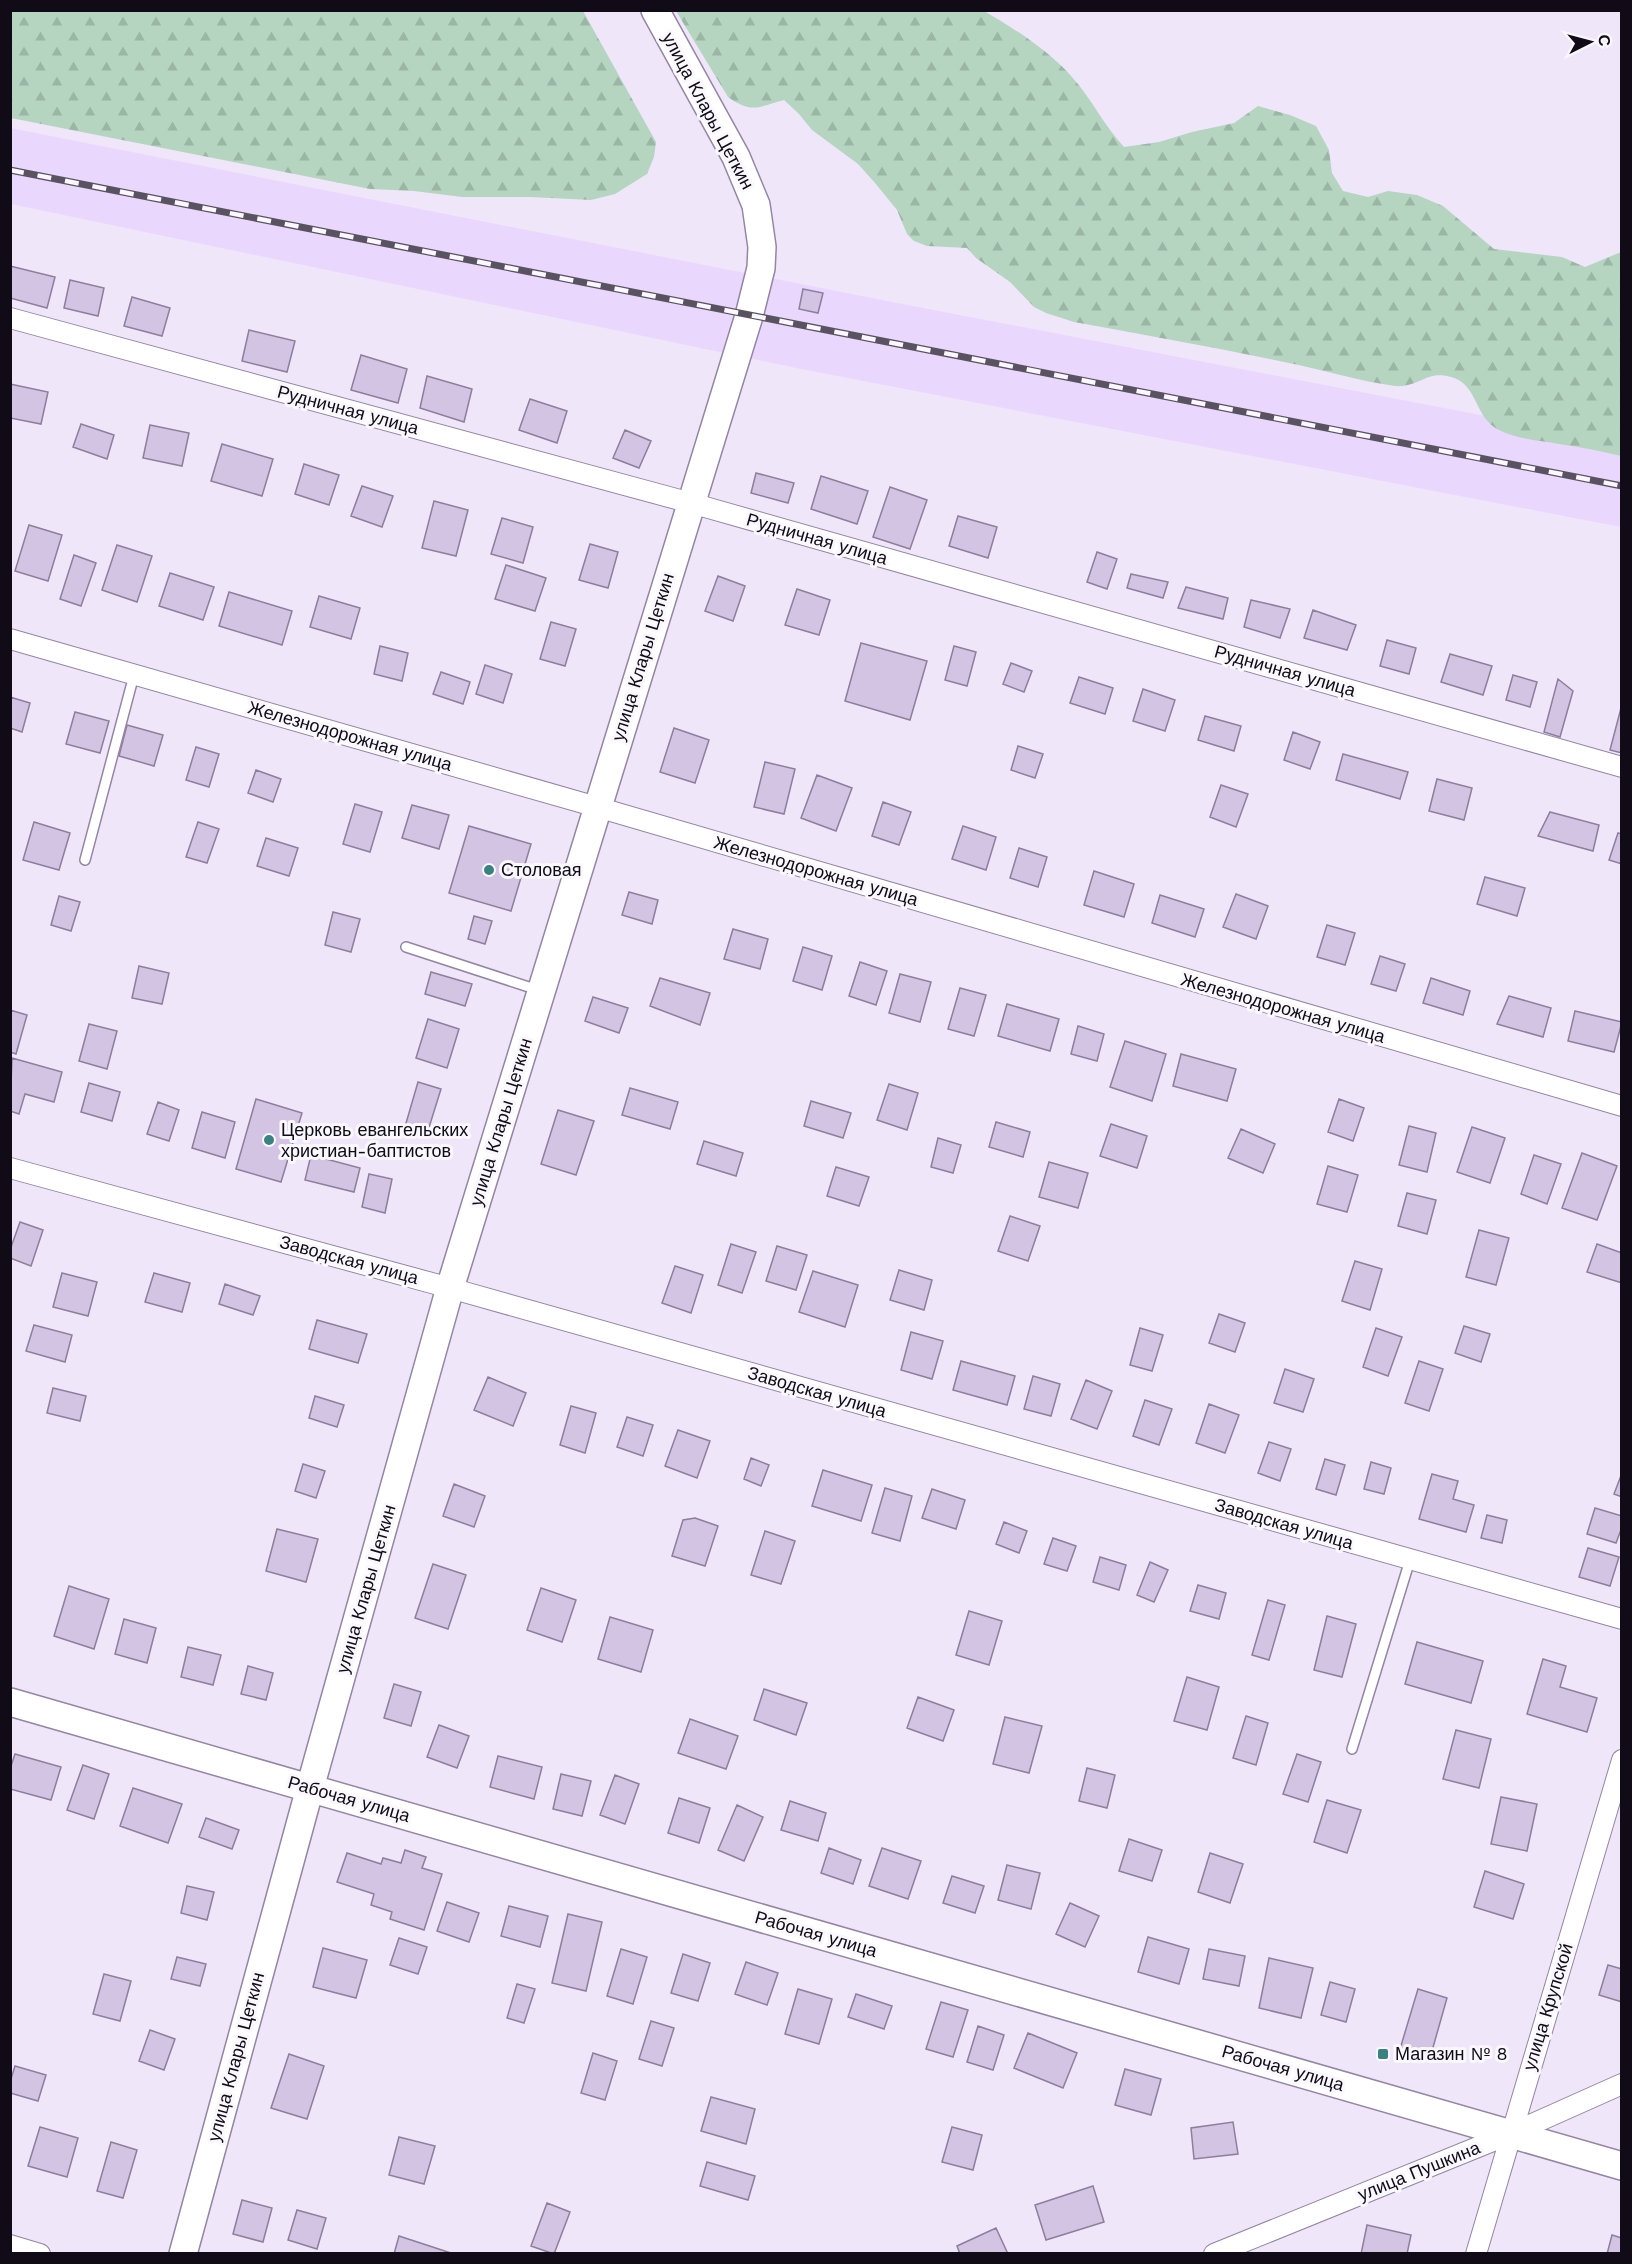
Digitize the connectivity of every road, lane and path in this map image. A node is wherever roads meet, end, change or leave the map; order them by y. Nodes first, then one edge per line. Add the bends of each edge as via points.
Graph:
1 (655, 10) edge
2 (10, 318) edge
3 (691, 503) junction
4 (10, 639) edge
5 (134, 675) junction
6 (1622, 767) edge
7 (597, 807) junction
8 (85, 860) dead end
9 (406, 947) dead end
10 (541, 991) junction
11 (1622, 1106) edge
12 (10, 1168) edge
13 (450, 1288) junction
14 (1410, 1560) junction
15 (1622, 1619) edge
16 (10, 1702) edge
17 (1352, 1749) dead end
18 (1622, 1760) edge
19 (310, 1788) junction
20 (1622, 2084) edge
21 (1510, 2134) junction
22 (1622, 2166) edge
23 (10, 2245) edge
24 (40, 2253) edge
25 (183, 2253) edge
26 (1214, 2253) edge
27 (1476, 2253) edge

1 - 3 street, улица Клары Цеткин via 749,183 762,247 749,316
2 - 3 street, Рудничная улица
3 - 6 street, Рудничная улица
3 - 7 street, улица Клары Цеткин
4 - 5 street, Железнодорожная улица
5 - 7 street, Железнодорожная улица
5 - 8 lane
7 - 10 street, улица Клары Цеткин
7 - 11 street, Железнодорожная улица
9 - 10 lane
10 - 13 street, улица Клары Цеткин
12 - 13 street, Заводская улица
13 - 14 street, Заводская улица
13 - 19 street, улица Клары Цеткин
14 - 15 street, Заводская улица
14 - 17 lane
16 - 19 street, Рабочая улица
18 - 21 street, улица Крупской
19 - 21 street, Рабочая улица
19 - 25 street, улица Клары Цеткин
20 - 21 street, улица Пушкина
21 - 22 street, Рабочая улица
21 - 26 street, улица Пушкина
21 - 27 street, улица Крупской
23 - 24 street

